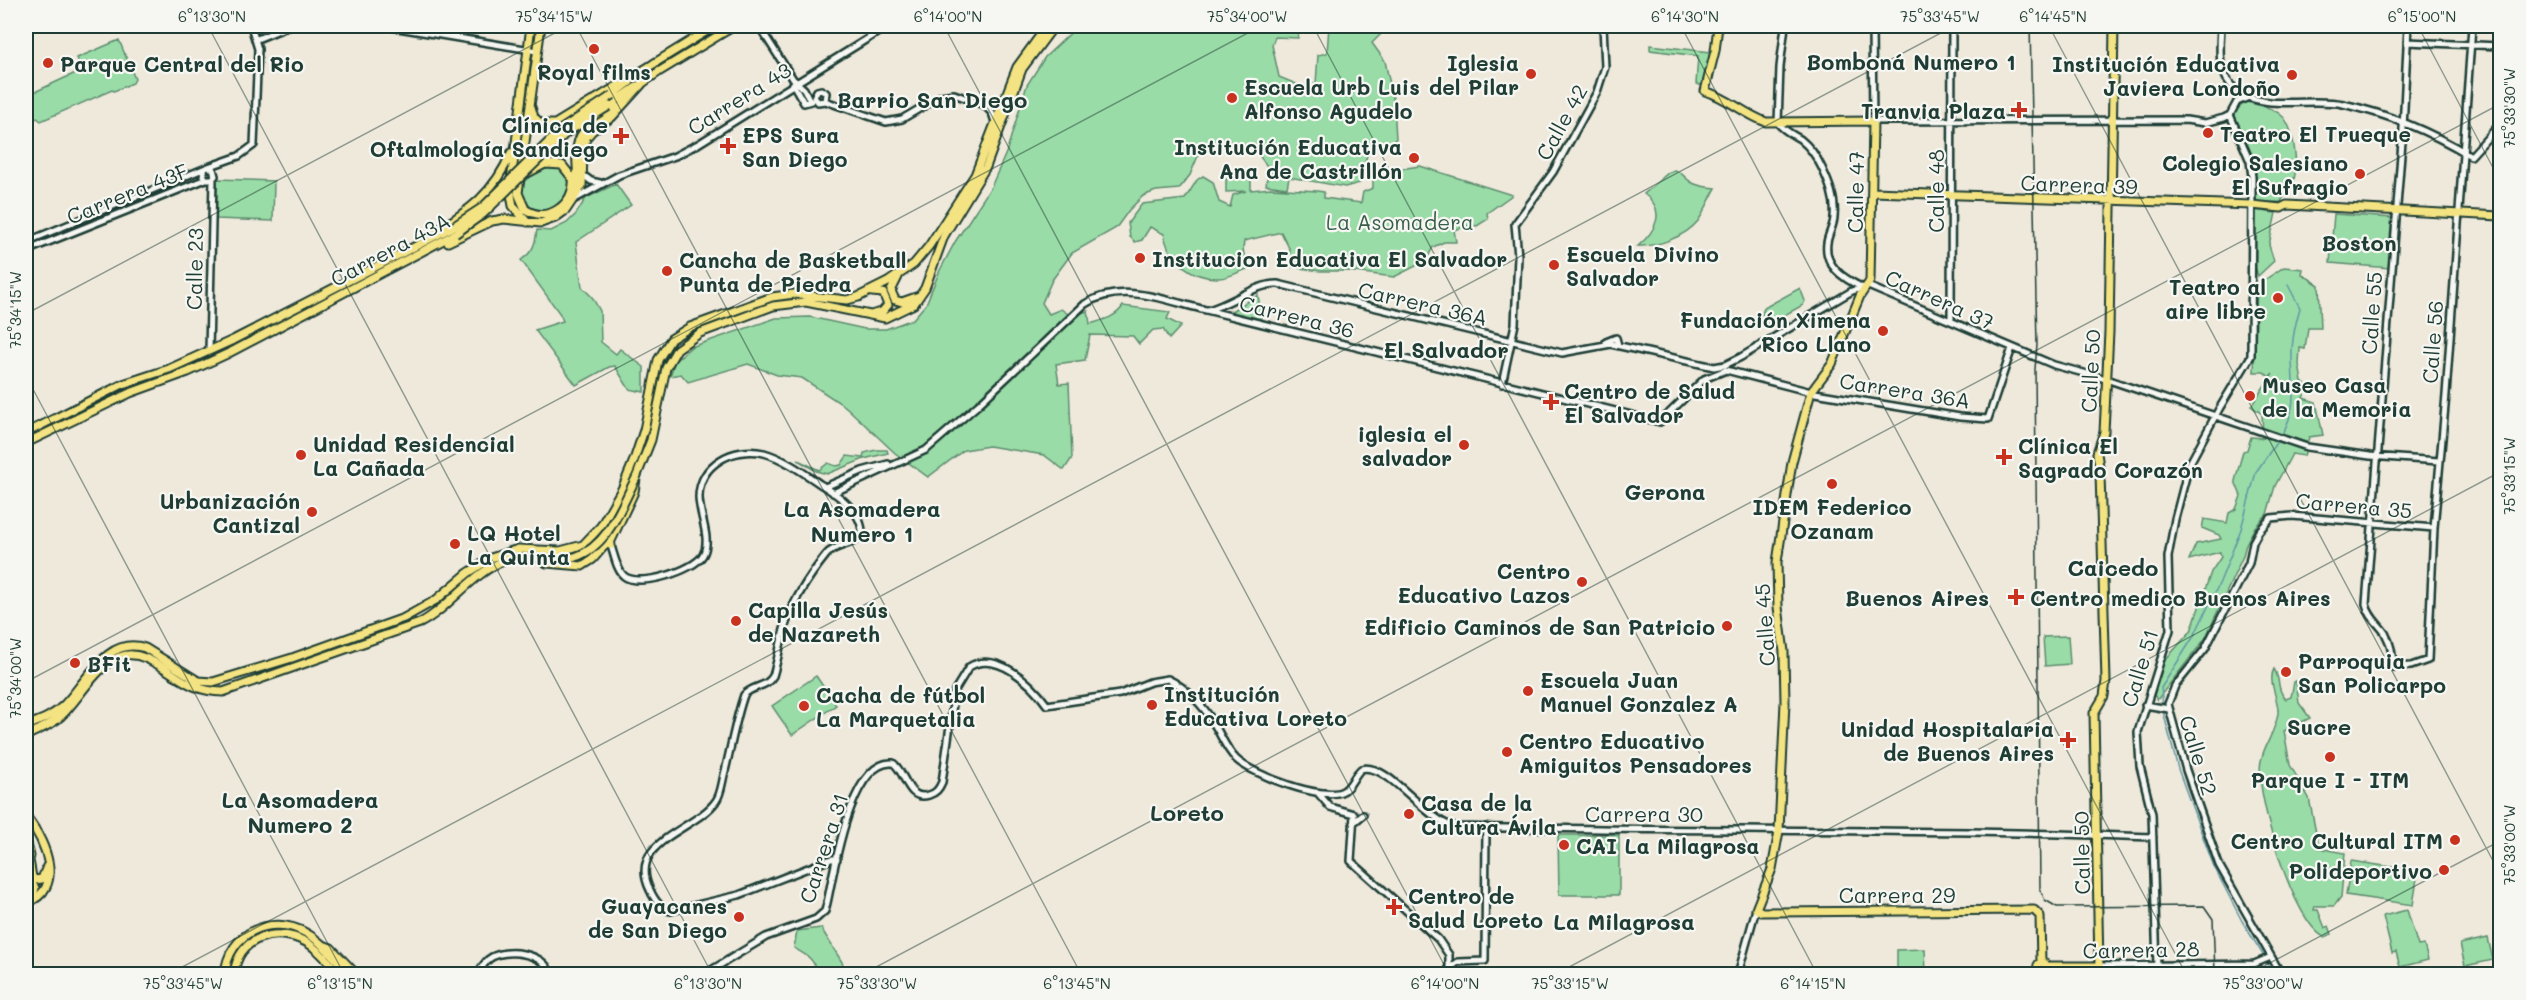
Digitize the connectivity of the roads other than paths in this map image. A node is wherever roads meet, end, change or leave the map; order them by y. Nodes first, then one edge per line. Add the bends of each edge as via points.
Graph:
1 (250, 26) edge
2 (289, 26) edge
3 (386, 26) edge
4 (531, 26) edge
5 (541, 26) edge
6 (715, 26) edge
7 (734, 26) edge
8 (759, 26) edge
9 (888, 26) edge
10 (1047, 26) edge
11 (1054, 26) edge
12 (1603, 26) edge
13 (1718, 26) edge
14 (1785, 26) edge
15 (1872, 26) edge
16 (1952, 26) edge
17 (2114, 26) edge
18 (2221, 26) edge
19 (2408, 26) edge
20 (2472, 26) edge
21 (416, 28) edge
22 (257, 39) junction
23 (2407, 42) junction
24 (2470, 45) junction
25 (2500, 46) edge
26 (527, 50) junction
27 (537, 51) junction
28 (656, 63) junction
29 (794, 83) junction
30 (642, 84) junction
31 (2249, 97) junction
32 (811, 99) junction
33 (1004, 99) junction
34 (826, 100) junction
35 (530, 101) junction
36 (984, 105) junction
37 (2230, 115) junction
38 (1952, 119) junction
39 (2111, 120) junction
40 (1873, 121) junction
41 (2403, 121) junction
42 (995, 122) junction
43 (1778, 123) junction
44 (2500, 124) edge
45 (514, 145) junction
46 (2462, 151) junction
47 (229, 161) junction
48 (206, 168) junction
49 (583, 175) junction
50 (522, 177) junction
51 (211, 178) junction
52 (602, 183) junction
53 (1873, 192) junction
54 (1953, 196) junction
55 (574, 200) junction
56 (2111, 201) junction
57 (2252, 205) junction
58 (2396, 211) junction
59 (2458, 214) junction
60 (2500, 216) edge
61 (529, 223) junction
62 (453, 231) junction
63 (26, 242) edge
64 (409, 248) junction
65 (26, 251) edge
66 (414, 257) junction
67 (899, 275) junction
68 (1864, 286) junction
69 (867, 292) junction
70 (920, 295) junction
71 (1206, 310) junction
72 (868, 314) junction
73 (1951, 321) junction
74 (1512, 342) junction
75 (2012, 348) junction
76 (209, 351) junction
77 (1741, 357) joint
78 (2106, 379) junction
79 (1502, 384) junction
80 (1811, 392) junction
81 (2215, 416) junction
82 (1660, 422) joint
83 (26, 433) edge
84 (26, 443) edge
85 (2378, 456) junction
86 (2439, 461) junction
87 (899, 462) junction
88 (636, 477) junction
89 (825, 487) junction
90 (834, 493) junction
91 (2271, 518) joint
92 (604, 521) junction
93 (2373, 524) junction
94 (2434, 528) junction
95 (610, 544) junction
96 (583, 545) junction
97 (596, 557) junction
98 (493, 566) junction
99 (2428, 660) joint
100 (2150, 691) junction
101 (2145, 705) junction
102 (2155, 707) junction
103 (2167, 709) junction
104 (26, 726) edge
105 (26, 736) edge
106 (1318, 793) junction
107 (1333, 793) junction
108 (1328, 804) junction
109 (1363, 815) dead end
110 (26, 816) edge
111 (1353, 823) junction
112 (1486, 827) junction
113 (1779, 831) junction
114 (2097, 835) junction
115 (2153, 837) junction
116 (26, 839) edge
117 (837, 859) junction
118 (29, 861) junction
119 (49, 861) junction
120 (26, 872) edge
121 (26, 884) edge
122 (26, 901) edge
123 (1755, 909) junction
124 (321, 945) junction
125 (1446, 950) junction
126 (2268, 958) junction
127 (1464, 961) junction
128 (2099, 966) junction
129 (2157, 966) junction
130 (2042, 970) edge
131 (1450, 971) edge
132 (225, 975) edge
133 (234, 975) edge
134 (340, 975) edge
135 (350, 975) edge
136 (356, 975) edge
137 (477, 975) edge
138 (550, 975) edge
139 (705, 975) edge
140 (1738, 975) edge
141 (2281, 975) edge

1 - 22 street
2 - 22 street
3 - 21 street
4 - 26 main road
5 - 27 main road
6 - 28 main road, Carrera 43A
7 - 30 main road, Carrera 43A
8 - 29 street
9 - 29 street, Carrera 43
10 - 33 main road via 1023,56
11 - 70 main road via 1022,69 986,167 944,236
12 - 74 street, Calle 42 via 1605,67 1597,93 1553,172 1515,224 1518,256
13 - 43 main road via 1705,91 1727,99 1753,117
14 - 43 street
15 - 40 street, Calle 47
16 - 38 street, Calle 48
17 - 39 main road, Calle 50
18 - 31 street via 2219,59 2224,75 2234,88
19 - 23 street, Calle 55
20 - 24 street, Calle 56
21 - 26 street
22 - 47 street, Carrera 43F via 254,145
23 - 24 street
23 - 41 street, Calle 55
24 - 25 street
24 - 46 street, Calle 56
26 - 27 street
26 - 45 main road
27 - 35 main road
28 - 35 main road via 551,126 536,121
28 - 62 main road, Carrera 43A, bridge via 563,128
29 - 32 street
29 - 52 street, Carrera 43 via 675,156
30 - 49 main road via 589,135 583,148
30 - 50 main road, Carrera 43A, bridge via 566,133
30 - 55 main road via 582,133
31 - 37 street via 2237,102
31 - 41 street via 2273,102 2323,101
32 - 34 street via 819,103
32 - 34 street via 821,90 826,93
33 - 36 street
33 - 42 main road
34 - 36 street via 874,120 894,122 945,95 954,94
35 - 50 main road, bridge via 518,186 520,202 530,212 541,215 560,208 571,195 573,182 562,165 539,166
36 - 42 street
37 - 39 street via 2205,123
37 - 57 street, Calle 51 via 2250,161
38 - 39 street
38 - 40 street
38 - 54 street, Calle 48
39 - 56 main road, Calle 50
40 - 43 main road
40 - 53 main road, Calle 47
41 - 46 street
41 - 58 street, Calle 55
42 - 67 main road via 975,175 923,255
43 - 68 street via 1818,159 1834,206 1827,244 1829,258 1842,278
44 - 46 street via 2470,156
45 - 61 main road via 510,195 519,215
45 - 64 main road via 499,176 479,202
46 - 59 street, Calle 56
47 - 48 street, Carrera 43F
47 - 51 street, Carrera 43F
48 - 51 street, Calle 23 via 203,174
48 - 51 street via 213,169
48 - 63 street, Carrera 43F
49 - 52 street
49 - 55 main road
50 - 62 main road, Carrera 43A, bridge via 478,219
51 - 65 street, Carrera 43F
51 - 76 street, Calle 23
52 - 55 street, Carrera 43
53 - 54 main road, Carrera 39
53 - 68 main road, Calle 47 via 1871,275
54 - 56 main road, Carrera 39
54 - 73 street, Calle 48
55 - 61 main road via 555,218
56 - 57 main road, Carrera 39
56 - 78 main road, Calle 50
57 - 58 main road, Carrera 39
57 - 81 street, Calle 51 via 2251,356
58 - 59 main road, Carrera 39
58 - 85 street, Calle 55
59 - 60 main road, Carrera 39
59 - 86 street, Calle 56
61 - 66 main road via 492,221
62 - 64 main road, Carrera 43A
62 - 66 main road, Carrera 43A
64 - 76 main road, Carrera 43A
66 - 84 main road, Carrera 43A via 229,353 130,393
67 - 69 main road
67 - 70 main road via 891,289 894,300 907,302
68 - 73 street, Carrera 37
68 - 77 street, Carrera 37
68 - 80 main road, Calle 45 via 1832,364
69 - 72 main road via 883,293 888,305 882,312
69 - 92 main road via 847,300 795,294 772,297 690,327 671,339 658,360 634,460
70 - 72 main road via 914,304 892,316
71 - 74 street, Carrera 36A via 1231,303 1263,286 1278,284
71 - 79 street, Carrera 36
71 - 87 street, Carrera 36 via 1131,293 1106,294 1085,304 935,442 916,456
72 - 88 main road via 806,302 786,304 685,341 666,368 651,440
73 - 75 street, Carrera 37
74 - 77 street, Carrera 36A via 1563,353 1618,345 1714,367
74 - 79 street
75 - 78 street, Carrera 37
75 - 80 street, Carrera 36A via 1988,418 1960,417
76 - 83 main road, Carrera 43A via 123,384
78 - 81 street
78 - 114 main road, Calle 50 via 2103,438 2097,453 2106,687 2094,713
79 - 82 street, Carrera 36
80 - 82 street, Carrera 36A via 1726,370 1704,379
80 - 113 main road, Calle 45 via 1792,462 1777,562 1785,702
81 - 85 street via 2307,447
81 - 100 street, Calle 51 via 2189,465 2175,519 2167,573 2170,630
85 - 86 street
85 - 93 street, Calle 55
86 - 94 street, Calle 56
87 - 89 street via 862,471
87 - 90 street
88 - 95 main road via 634,492
88 - 98 main road, bridge via 603,538 588,552 558,559 520,557
89 - 90 street
89 - 95 street via 765,454 733,454 705,473 700,507 706,541 699,561 680,571 637,581 623,575
90 - 117 street via 848,505 862,527 862,534 828,553 808,580 785,626 770,682 744,695 717,801 648,854 646,882 655,900 666,910 675,911 740,895
91 - 93 street, Carrera 35 via 2292,516
91 - 103 street, Calle 52 via 2253,542 2249,563 2205,648 2171,691
92 - 95 street
92 - 96 main road
93 - 94 street, Carrera 35
93 - 99 street, Calle 55 via 2366,604 2371,618 2385,634 2393,667
94 - 99 street, Calle 56
95 - 97 main road
96 - 97 main road
96 - 104 main road via 560,551 518,549 491,558 436,600 404,618 213,682 198,681 146,648 122,648 101,661 61,708
97 - 98 main road via 582,566 519,560
98 - 105 main road via 443,609 420,623 223,692 195,688 144,657 123,655 104,666 60,717
100 - 101 street, Calle 51
100 - 102 street
101 - 102 street
101 - 115 street, Calle 51 via 2138,742
102 - 103 street
103 - 126 street, Calle 52 via 2219,865
106 - 107 street
106 - 108 street
106 - 117 street, Carrera 31 via 1241,763 1223,742 1203,707 1175,682 1160,679 1120,694 1047,705 1017,674 1002,666 974,664 955,690 942,782 936,791 927,796 917,795 893,763 875,767 860,788 844,827
107 - 108 street
107 - 112 street, Carrera 30 via 1345,790 1360,769 1371,768 1445,825
108 - 111 street via 1339,812 1354,814
109 - 111 street
110 - 119 main road
111 - 125 street via 1351,861
112 - 113 street, Carrera 30
112 - 127 street via 1485,961
113 - 114 street, Carrera 30
113 - 123 main road, Calle 45 via 1772,869
114 - 115 street, Carrera 30
114 - 128 main road, Calle 50
115 - 129 street, Calle 51
116 - 118 main road
117 - 139 street, Carrera 31 via 825,911 809,922 766,938
118 - 119 main road via 32,877 38,880 44,876
118 - 120 main road
119 - 122 main road via 49,880 44,890 36,899
121 - 122 main road via 35,888
123 - 130 main road, Carrera 29 via 2038,912
123 - 140 street, Calle 45
124 - 132 main road via 292,927 264,925 234,946
124 - 135 main road
124 - 136 main road via 331,948
125 - 127 street
125 - 131 street
126 - 129 street, Carrera 28 via 2254,964
126 - 141 street, Calle 52
127 - 131 street via 1455,963
128 - 129 street, Carrera 28
128 - 130 main road, Carrera 28
133 - 134 main road via 237,960 248,945 272,934 314,947
137 - 138 street via 488,960 505,954 536,958 548,966

